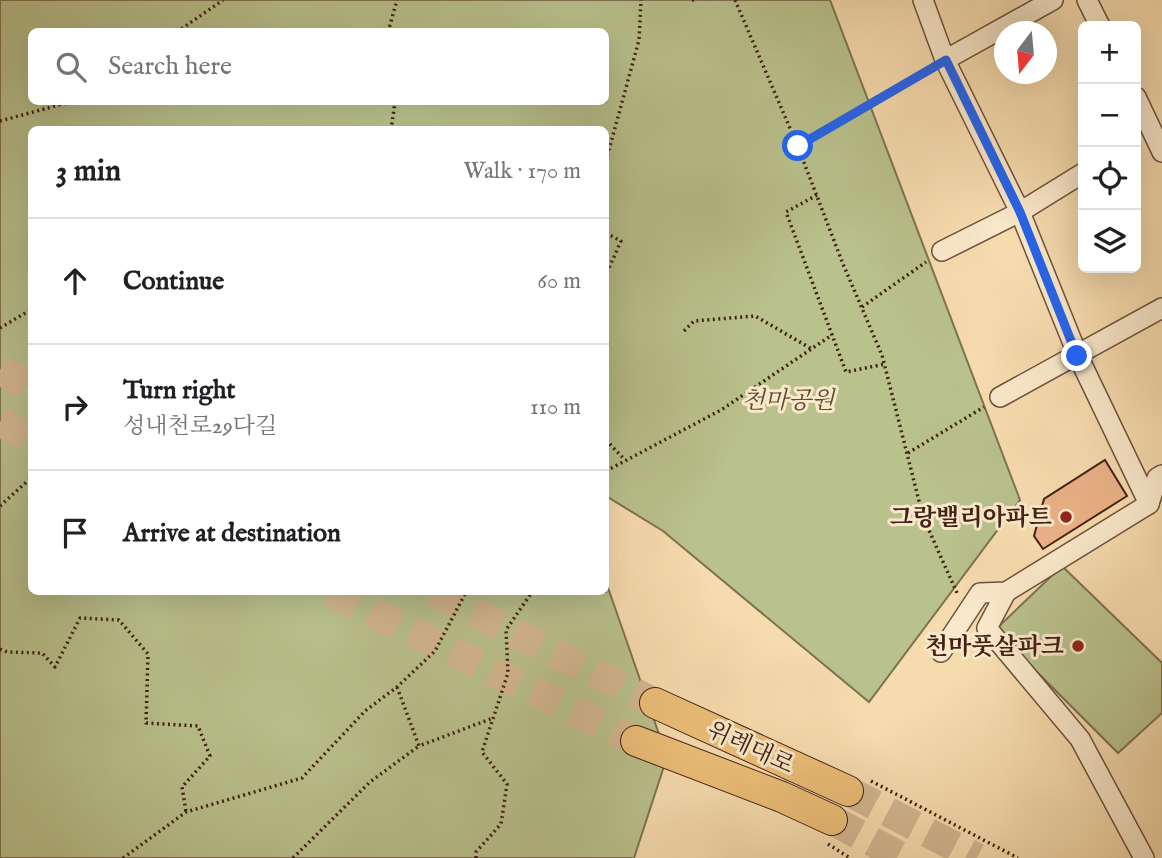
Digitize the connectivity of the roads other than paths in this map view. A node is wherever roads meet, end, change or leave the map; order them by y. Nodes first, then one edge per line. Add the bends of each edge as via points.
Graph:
1 (923, 0) edge
2 (1052, 0) edge
3 (1087, 0) edge
4 (1098, 21) edge
5 (946, 60) junction
6 (1141, 110) edge
7 (1150, 132) edge
8 (1162, 152) edge
9 (1078, 176) edge
10 (1020, 212) junction
11 (942, 251) road end
12 (1162, 308) edge
13 (1077, 356) junction
14 (1000, 397) road end
15 (1162, 475) edge
16 (1149, 503) junction
17 (1006, 592) junction
18 (941, 652) dead end
19 (655, 703) tunnel mouth
20 (636, 741) tunnel mouth
21 (848, 791) tunnel mouth
22 (832, 820) tunnel mouth
23 (1144, 858) edge

1 - 5 street
2 - 5 street
3 - 4 street
5 - 10 street
6 - 7 street
7 - 8 street
9 - 10 street
10 - 11 street
10 - 13 street
12 - 13 street
13 - 14 street
13 - 16 street
15 - 16 street
16 - 17 street
17 - 18 street via 979,593
17 - 23 street via 987,628 1080,739
19 - 21 main road, 위례대로
20 - 22 main road, 위례대로

